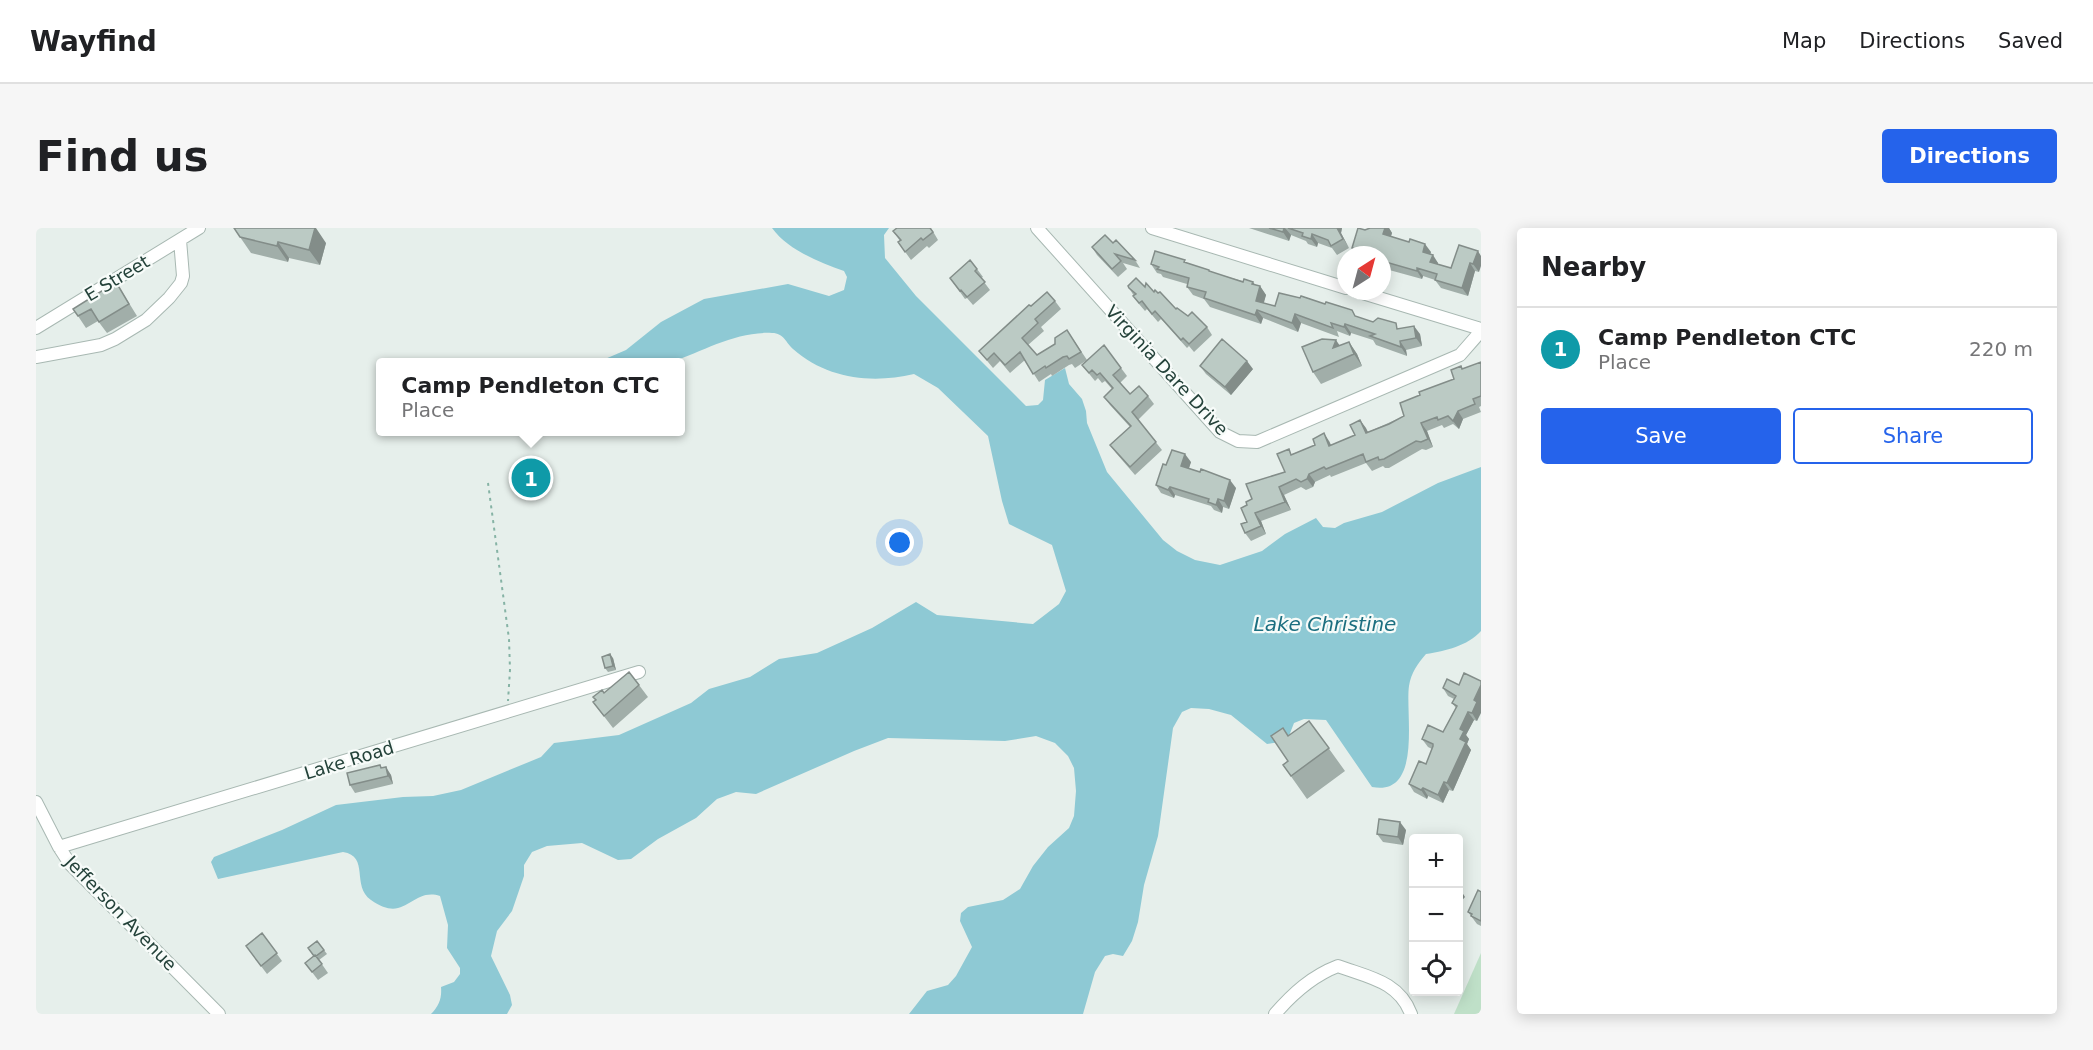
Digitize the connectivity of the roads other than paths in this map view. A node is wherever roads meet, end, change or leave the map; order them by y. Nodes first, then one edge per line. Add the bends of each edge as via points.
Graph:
1 (199, 228) edge
2 (1037, 228) edge
3 (1152, 228) edge
4 (180, 240) junction
5 (1337, 285) edge
6 (1385, 300) edge
7 (36, 328) edge
8 (1481, 330) edge
9 (36, 357) edge
10 (639, 672) dead end
11 (36, 802) edge
12 (59, 848) junction
13 (218, 1014) edge
14 (1275, 1014) edge
15 (1411, 1014) edge

1 - 4 street, E Street
2 - 8 street, Virginia Dare Drive via 1220,432 1238,441 1257,442 1460,355
3 - 5 street
4 - 7 street, E Street
4 - 9 street via 181,283 146,320 101,345
6 - 8 street
10 - 12 street, Lake Road
11 - 12 street, Jefferson Avenue
12 - 13 street, Jefferson Avenue via 83,879
14 - 15 street via 1318,974 1338,966 1388,984 1402,996

